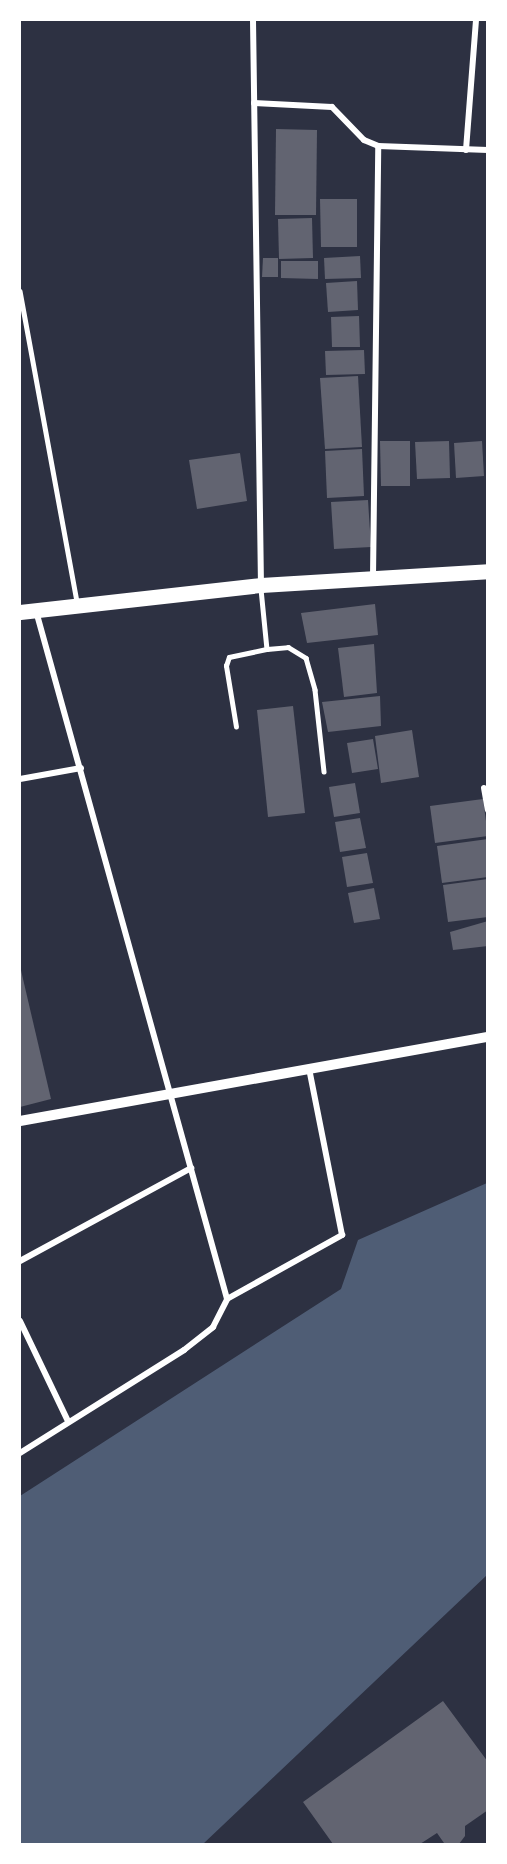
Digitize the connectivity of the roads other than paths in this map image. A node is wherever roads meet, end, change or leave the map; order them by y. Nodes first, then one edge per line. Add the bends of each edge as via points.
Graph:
1 (253, 20) edge
2 (476, 20) edge
3 (254, 103) junction
4 (378, 146) junction
5 (466, 150) junction
6 (488, 150) edge
7 (20, 291) edge
8 (488, 571) edge
9 (372, 578) junction
10 (261, 585) junction
11 (77, 606) junction
12 (36, 611) junction
13 (20, 612) edge
14 (267, 650) junction
15 (236, 727) dead end
16 (81, 768) junction
17 (324, 772) dead end
18 (20, 779) edge
19 (484, 788) dead end
20 (488, 810) edge
21 (488, 1037) edge
22 (309, 1068) junction
23 (172, 1092) junction
24 (20, 1121) edge
25 (191, 1168) junction
26 (20, 1260) edge
27 (227, 1299) junction
28 (20, 1321) edge
29 (68, 1422) junction
30 (20, 1453) edge

1 - 3 street
2 - 5 street
3 - 4 street via 332,107 364,140
3 - 10 street
4 - 5 street
4 - 9 street
5 - 6 street
7 - 11 lane
8 - 9 main road
9 - 10 main road
10 - 11 main road
10 - 14 lane
11 - 12 main road
12 - 13 main road
12 - 16 street
14 - 15 lane via 229,657 226,666
14 - 17 lane via 288,647 306,658 315,690
16 - 18 street
16 - 23 street
19 - 20 street
21 - 22 street
22 - 23 street
22 - 27 street via 342,1235
23 - 24 street
23 - 25 street
25 - 26 street
25 - 27 street
27 - 29 street via 213,1326 184,1350
28 - 29 street
29 - 30 street

